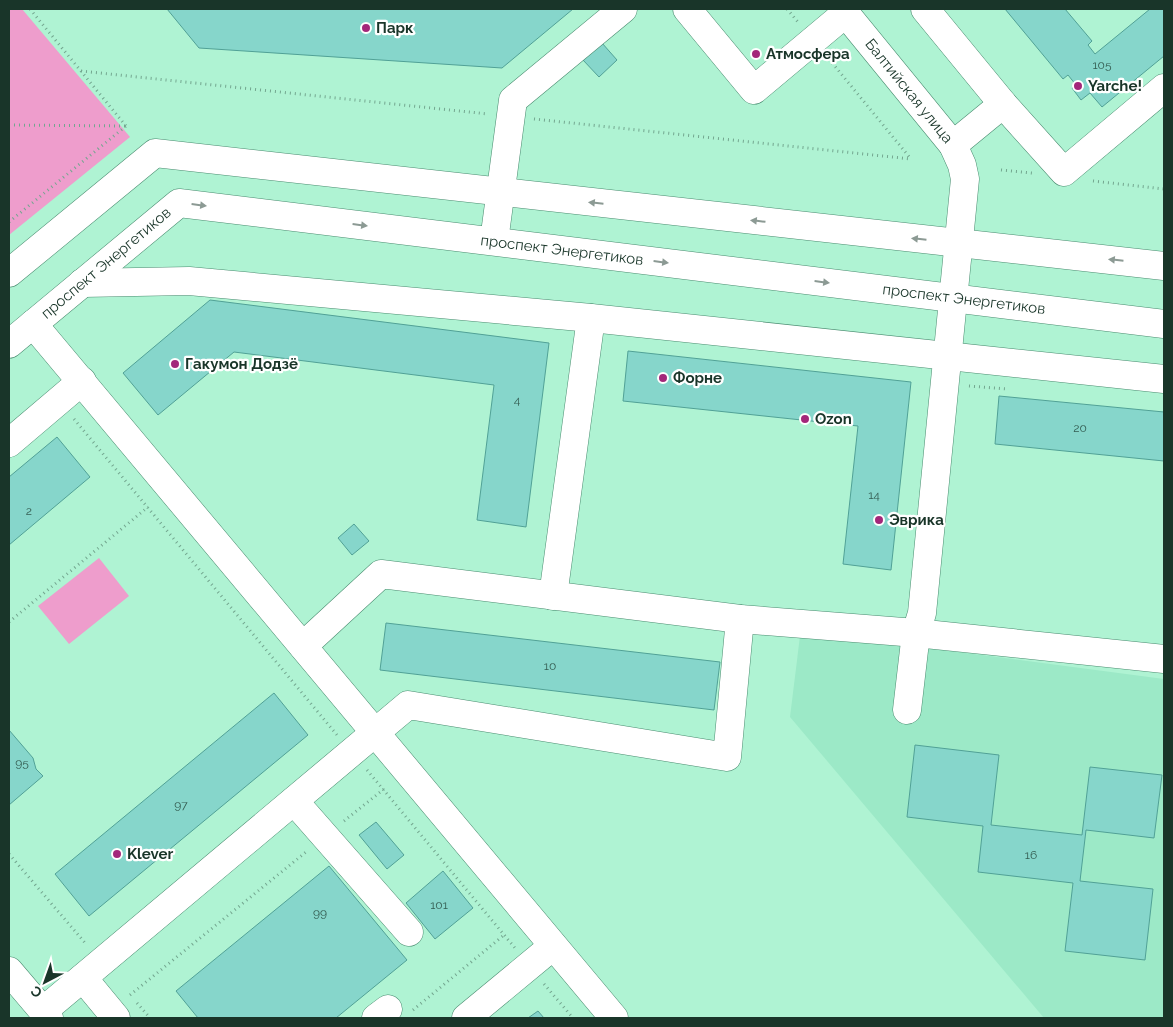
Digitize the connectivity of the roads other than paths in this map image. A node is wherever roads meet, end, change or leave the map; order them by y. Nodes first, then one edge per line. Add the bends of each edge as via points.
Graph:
1 (623, 9) edge
2 (687, 9) edge
3 (925, 9) edge
4 (844, 11) edge
5 (1164, 88) edge
6 (1003, 104) junction
7 (953, 145) junction
8 (501, 192) junction
9 (494, 242) junction
10 (960, 243) junction
11 (1164, 266) edge
12 (9, 273) edge
13 (82, 283) junction
14 (954, 298) junction
15 (591, 318) junction
16 (33, 324) junction
17 (1164, 324) edge
18 (9, 344) edge
19 (949, 355) junction
20 (1164, 379) edge
21 (82, 381) junction
22 (9, 443) edge
23 (553, 596) junction
24 (740, 619) junction
25 (916, 633) junction
26 (303, 646) junction
27 (1164, 659) edge
28 (907, 710) dead end
29 (375, 732) junction
30 (294, 801) junction
31 (409, 932) dead end
32 (553, 946) junction
33 (92, 970) junction
34 (9, 971) edge
35 (32, 1007) edge
36 (116, 1018) edge
37 (466, 1018) edge
38 (614, 1018) edge

1 - 8 street via 513,100
2 - 4 street via 754,90
3 - 6 street
4 - 7 street, Балтийская улица
5 - 6 street via 1064,172
6 - 7 street
7 - 10 street, Балтийская улица via 965,179
8 - 9 street
10 -> 8 street
8 - 12 street via 155,153
13 -> 9 street, проспект Энергетиков via 179,203
9 -> 14 street, проспект Энергетиков
11 -> 10 street
10 - 14 street, Балтийская улица
13 - 15 street via 189,281
13 - 16 street, проспект Энергетиков
14 - 17 street, проспект Энергетиков
14 - 19 street, Балтийская улица
15 - 19 street
15 - 23 street
16 - 18 street, проспект Энергетиков
16 - 21 street
19 - 20 street
19 - 25 street, Балтийская улица via 922,613
21 - 22 street
21 - 26 street
23 - 24 street
23 - 26 street via 382,574
24 - 25 street
24 - 29 street via 727,757 408,705
25 - 27 street
25 - 28 street, Балтийская улица
26 - 29 street
29 - 30 street
29 - 32 street
30 - 31 street
30 - 33 street
32 - 37 street
32 - 38 street
33 - 35 street
33 - 36 street
34 - 35 street

